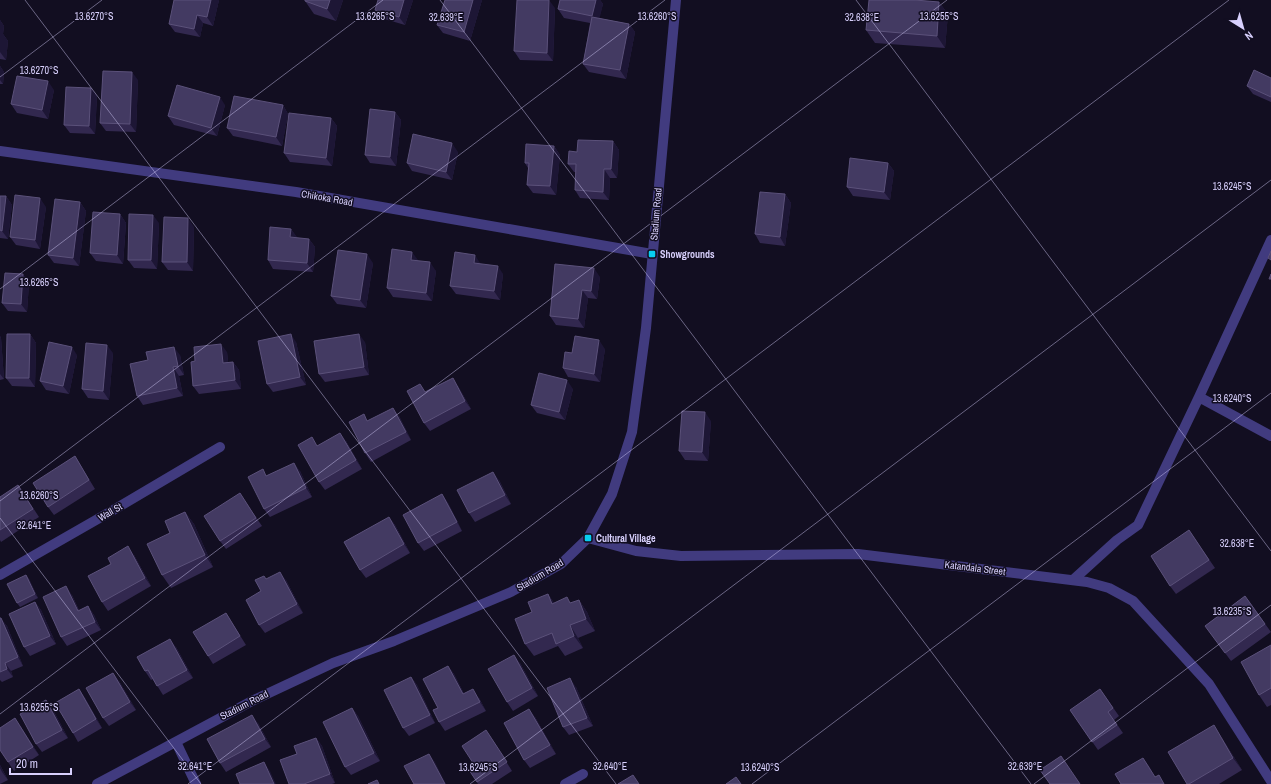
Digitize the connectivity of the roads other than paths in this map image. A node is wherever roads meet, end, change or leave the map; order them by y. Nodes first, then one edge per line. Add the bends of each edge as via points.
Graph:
1 (676, 0) edge
2 (0, 151) edge
3 (1271, 240) edge
4 (652, 254) junction
5 (1199, 397) junction
6 (1271, 436) edge
7 (220, 447) dead end
8 (588, 538) junction
9 (0, 575) edge
10 (1073, 580) junction
11 (176, 742) junction
12 (583, 774) dead end
13 (1271, 781) edge
14 (97, 784) edge
15 (196, 784) edge
16 (565, 784) edge

1 - 4 street, Stadium Road
2 - 4 street, Chikoka Road via 296,192
3 - 5 street
4 - 8 street, Stadium Road via 646,328 632,432 612,494
5 - 6 street
5 - 10 street via 1138,525 1117,540
7 - 9 street, Wall St
8 - 10 street, Katandala Street via 636,551 681,556 858,554
8 - 11 street, Stadium Road via 561,564 511,592 394,641 333,663 254,700
10 - 13 street, Katandala Street via 1109,588 1133,601 1209,684
11 - 14 street, Stadium Road
11 - 15 street
12 - 16 street

